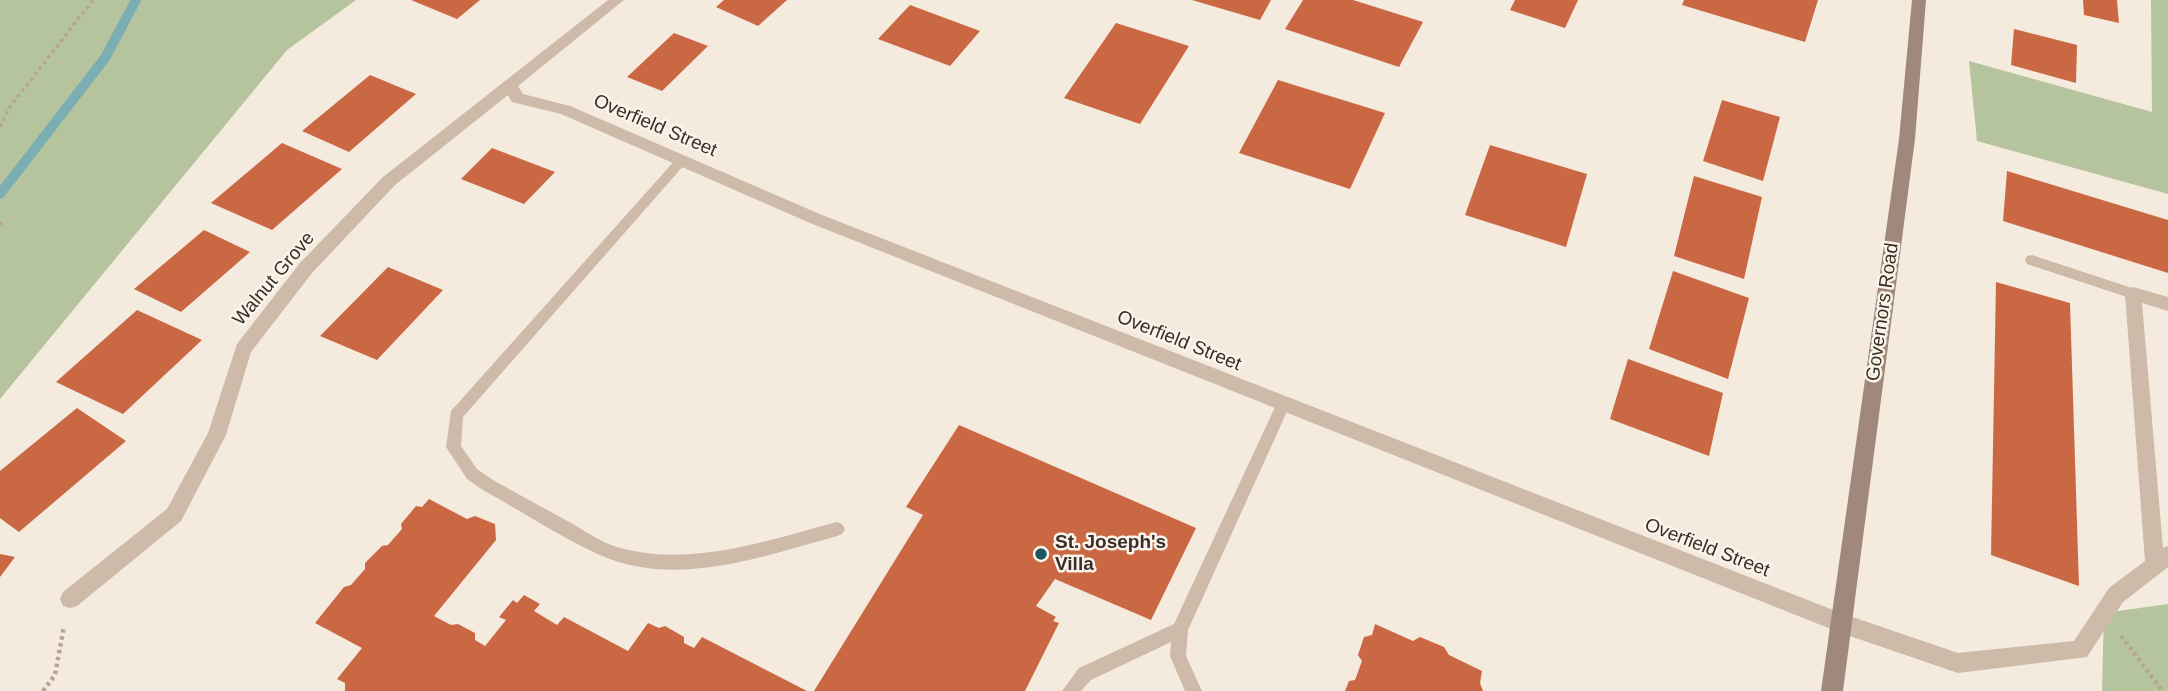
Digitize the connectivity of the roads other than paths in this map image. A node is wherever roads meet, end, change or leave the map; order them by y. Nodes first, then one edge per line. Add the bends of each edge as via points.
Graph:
1 (617, 0) edge
2 (1919, 0) edge
3 (511, 86) junction
4 (681, 161) junction
5 (2032, 260) dead end
6 (2133, 294) junction
7 (2168, 304) edge
8 (1283, 405) junction
9 (837, 529) dead end
10 (2162, 560) edge
11 (70, 599) road end
12 (1840, 623) junction
13 (1180, 630) junction
14 (1070, 691) edge
15 (1194, 691) edge
16 (1832, 691) edge

1 - 3 street, Walnut Grove
2 - 12 main road, Governors Road via 1907,139
3 - 4 street, Overfield Street via 517,98 565,110
3 - 11 street, Walnut Grove via 390,181 306,268 243,349 216,435 174,515
4 - 8 street, Overfield Street
4 - 9 lane via 456,415 453,447 472,474 488,485 624,557 723,559
5 - 6 lane
6 - 7 street
6 - 10 street
8 - 12 street, Overfield Street
8 - 13 lane
10 - 12 street via 2116,595 2080,650 1958,663
12 - 16 main road, Governors Road
13 - 14 lane via 1085,674
13 - 15 lane via 1178,656

